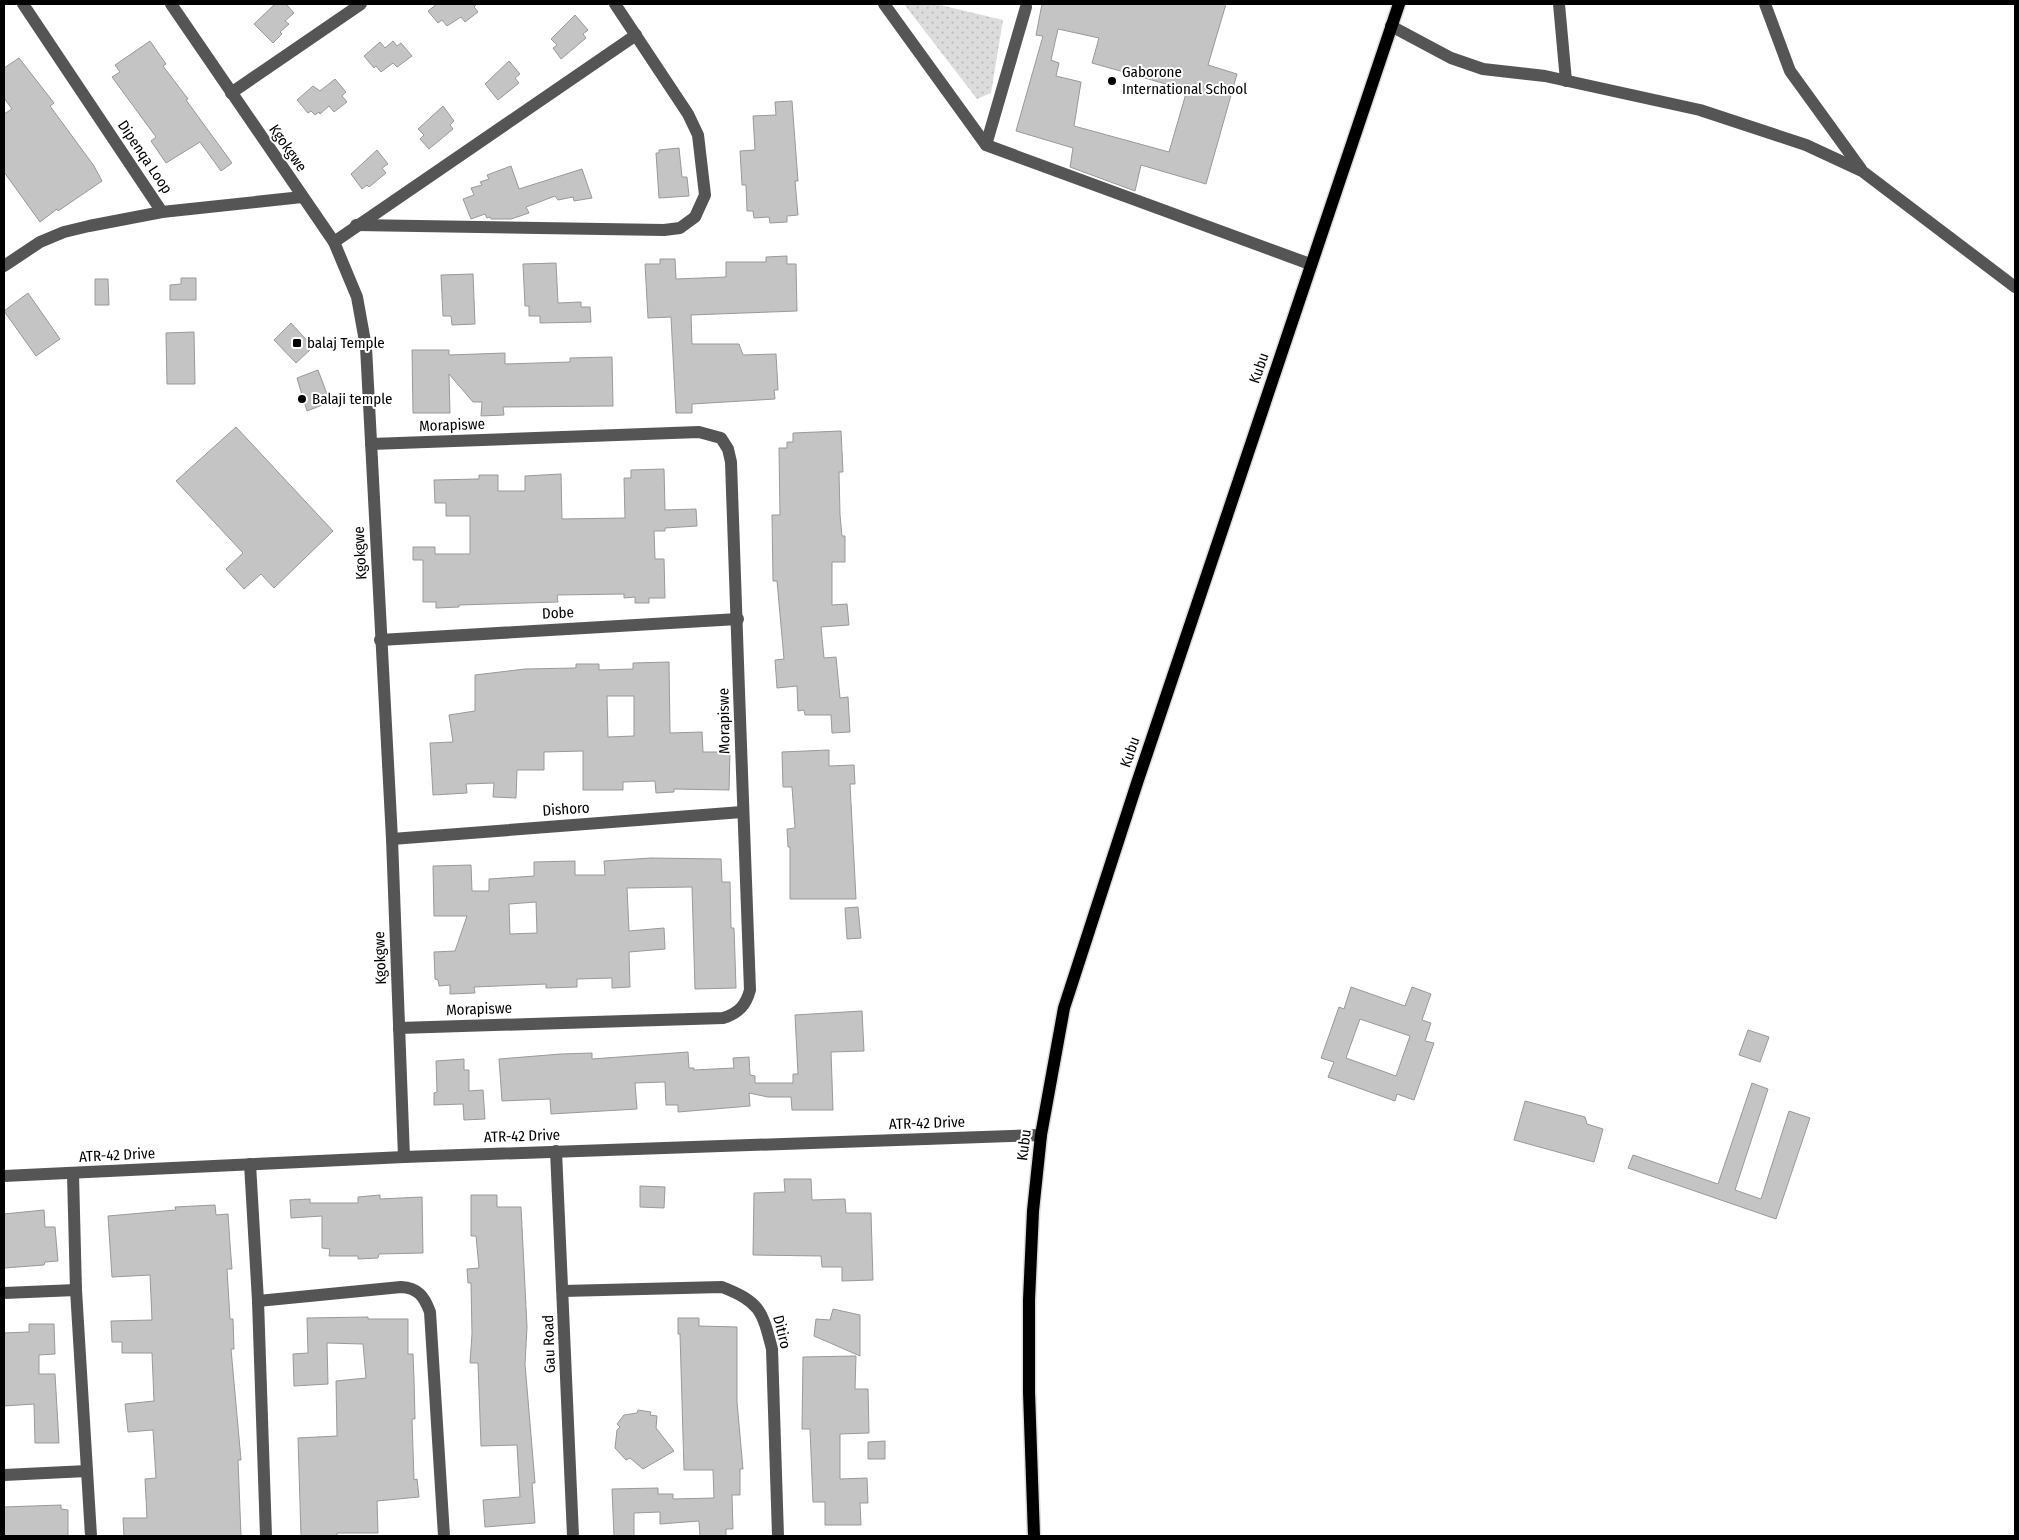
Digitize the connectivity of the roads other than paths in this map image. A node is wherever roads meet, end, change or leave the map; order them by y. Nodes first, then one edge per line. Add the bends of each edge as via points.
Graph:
1 (23, 4) edge
2 (171, 4) edge
3 (362, 4) edge
4 (615, 4) edge
5 (884, 4) edge
6 (1399, 4) edge
7 (1559, 4) edge
8 (1766, 4) edge
9 (1026, 7) dead end
10 (1391, 26) junction
11 (636, 35) junction
12 (1566, 81) junction
13 (231, 93) junction
14 (986, 145) junction
15 (1862, 171) junction
16 (302, 197) junction
17 (162, 212) junction
18 (356, 225) junction
19 (334, 242) junction
20 (1310, 264) junction
21 (4, 266) edge
22 (2015, 287) edge
23 (371, 444) junction
24 (738, 619) junction
25 (380, 640) junction
26 (742, 812) junction
27 (392, 839) junction
28 (399, 1028) junction
29 (1041, 1135) junction
30 (556, 1151) junction
31 (404, 1157) junction
32 (250, 1164) junction
33 (73, 1174) junction
34 (4, 1176) edge
35 (76, 1290) junction
36 (563, 1291) junction
37 (4, 1293) edge
38 (258, 1301) junction
39 (87, 1471) junction
40 (4, 1475) edge
41 (91, 1536) edge
42 (266, 1536) edge
43 (444, 1536) edge
44 (573, 1536) edge
45 (778, 1536) edge
46 (1034, 1536) edge

1 - 17 street, Dipenqa Loop
2 - 13 street, Kgokgwe
3 - 13 street
4 - 11 street
5 - 14 street
6 - 10 main road, Kubu
7 - 12 street
8 - 15 street via 1790,71
9 - 14 street
10 - 12 street via 1451,58 1482,69
10 - 20 main road, Kubu
11 - 18 street
11 - 18 street via 688,114 698,135 705,195 695,217 680,228
12 - 15 street via 1700,110 1806,145
13 - 16 street, Kgokgwe
14 - 20 street
15 - 22 street
16 - 17 street
16 - 19 street, Kgokgwe
17 - 21 street, Dipenqa Loop via 64,232 40,242
18 - 19 street
19 - 23 street, Kgokgwe via 357,297 362,322
20 - 29 main road, Kubu via 1064,1008
23 - 24 street, Morapiswe via 698,432 721,438 731,462
23 - 25 street, Kgokgwe
24 - 25 street, Dobe
24 - 26 street, Morapiswe
25 - 27 street, Kgokgwe
26 - 27 street, Dishoro
26 - 28 street, Morapiswe via 750,990 747,1002 732,1015 723,1018
27 - 28 street, Kgokgwe
28 - 31 street, Kgokgwe
29 - 30 street, ATR-42 Drive
29 - 46 main road, Kubu via 1028,1300
30 - 31 street, ATR-42 Drive
30 - 36 street, Gau Road
31 - 32 street, ATR-42 Drive
32 - 33 street, ATR-42 Drive
32 - 38 street
33 - 34 street, ATR-42 Drive
33 - 35 street
35 - 37 street
35 - 39 street
36 - 44 street, Gau Road
36 - 45 street, Ditiro via 722,1286 744,1296 758,1308 772,1349
38 - 42 street
38 - 43 street via 401,1287 420,1293 430,1312
39 - 40 street
39 - 41 street

